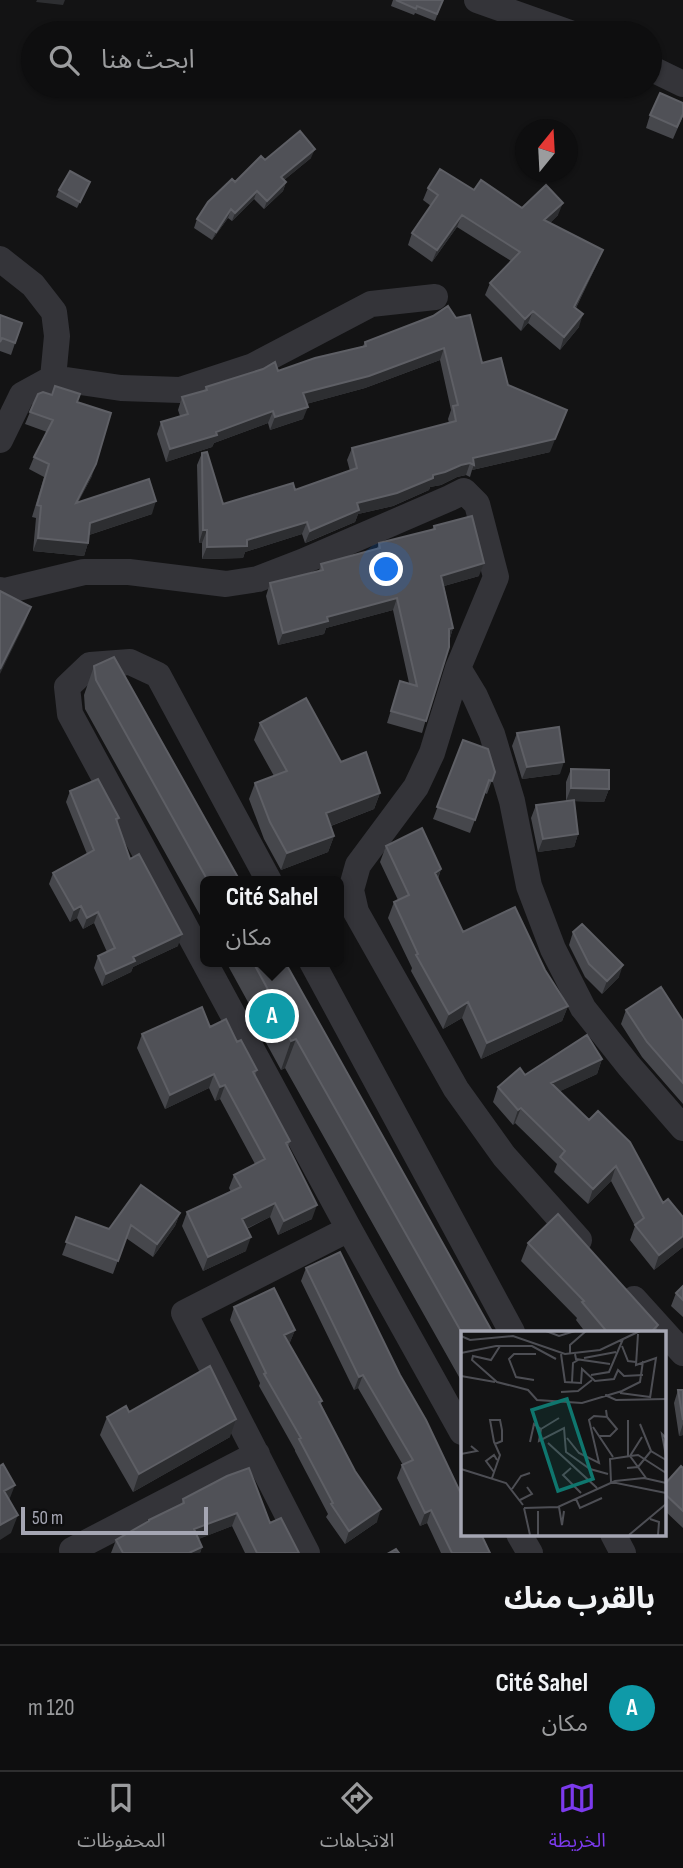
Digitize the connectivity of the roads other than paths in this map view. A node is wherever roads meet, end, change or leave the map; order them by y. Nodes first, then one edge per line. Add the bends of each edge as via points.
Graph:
1 (477, 0) edge
2 (536, 21) edge
3 (662, 74) edge
4 (683, 84) edge
5 (0, 259) edge
6 (435, 297) dead end
7 (52, 378) junction
8 (0, 440) edge
9 (0, 590) edge
10 (458, 668) junction
11 (266, 876) edge
12 (200, 953) edge
13 (207, 967) edge
14 (315, 967) edge
15 (683, 1128) edge
16 (349, 1228) junction
17 (595, 1257) edge
18 (613, 1277) edge
19 (511, 1331) edge
20 (663, 1331) edge
21 (666, 1335) edge
22 (683, 1353) edge
23 (461, 1428) edge
24 (257, 1454) junction
25 (520, 1535) edge
26 (614, 1535) edge
27 (74, 1553) edge
28 (307, 1553) edge
29 (530, 1553) edge
30 (623, 1553) edge

1 - 2 street
3 - 4 street
5 - 7 street via 33,285 54,312 57,336
6 - 7 street via 371,304 253,366 180,390 121,388
7 - 8 street via 22,395
9 - 10 street via 83,572 129,572 226,584 258,579 464,491 477,504 496,576
10 - 15 street via 492,734 512,801 529,886 553,949 583,1008
10 - 17 street via 432,753 416,787 358,865 351,890 356,912 456,1089 504,1156
11 - 12 street via 158,676 130,662 90,665 66,687 70,714
13 - 16 street
14 - 19 street
16 - 23 street
16 - 24 street via 184,1313
18 - 20 street
21 - 22 street
24 - 27 street via 72,1550
24 - 28 street
25 - 29 street
26 - 30 street

